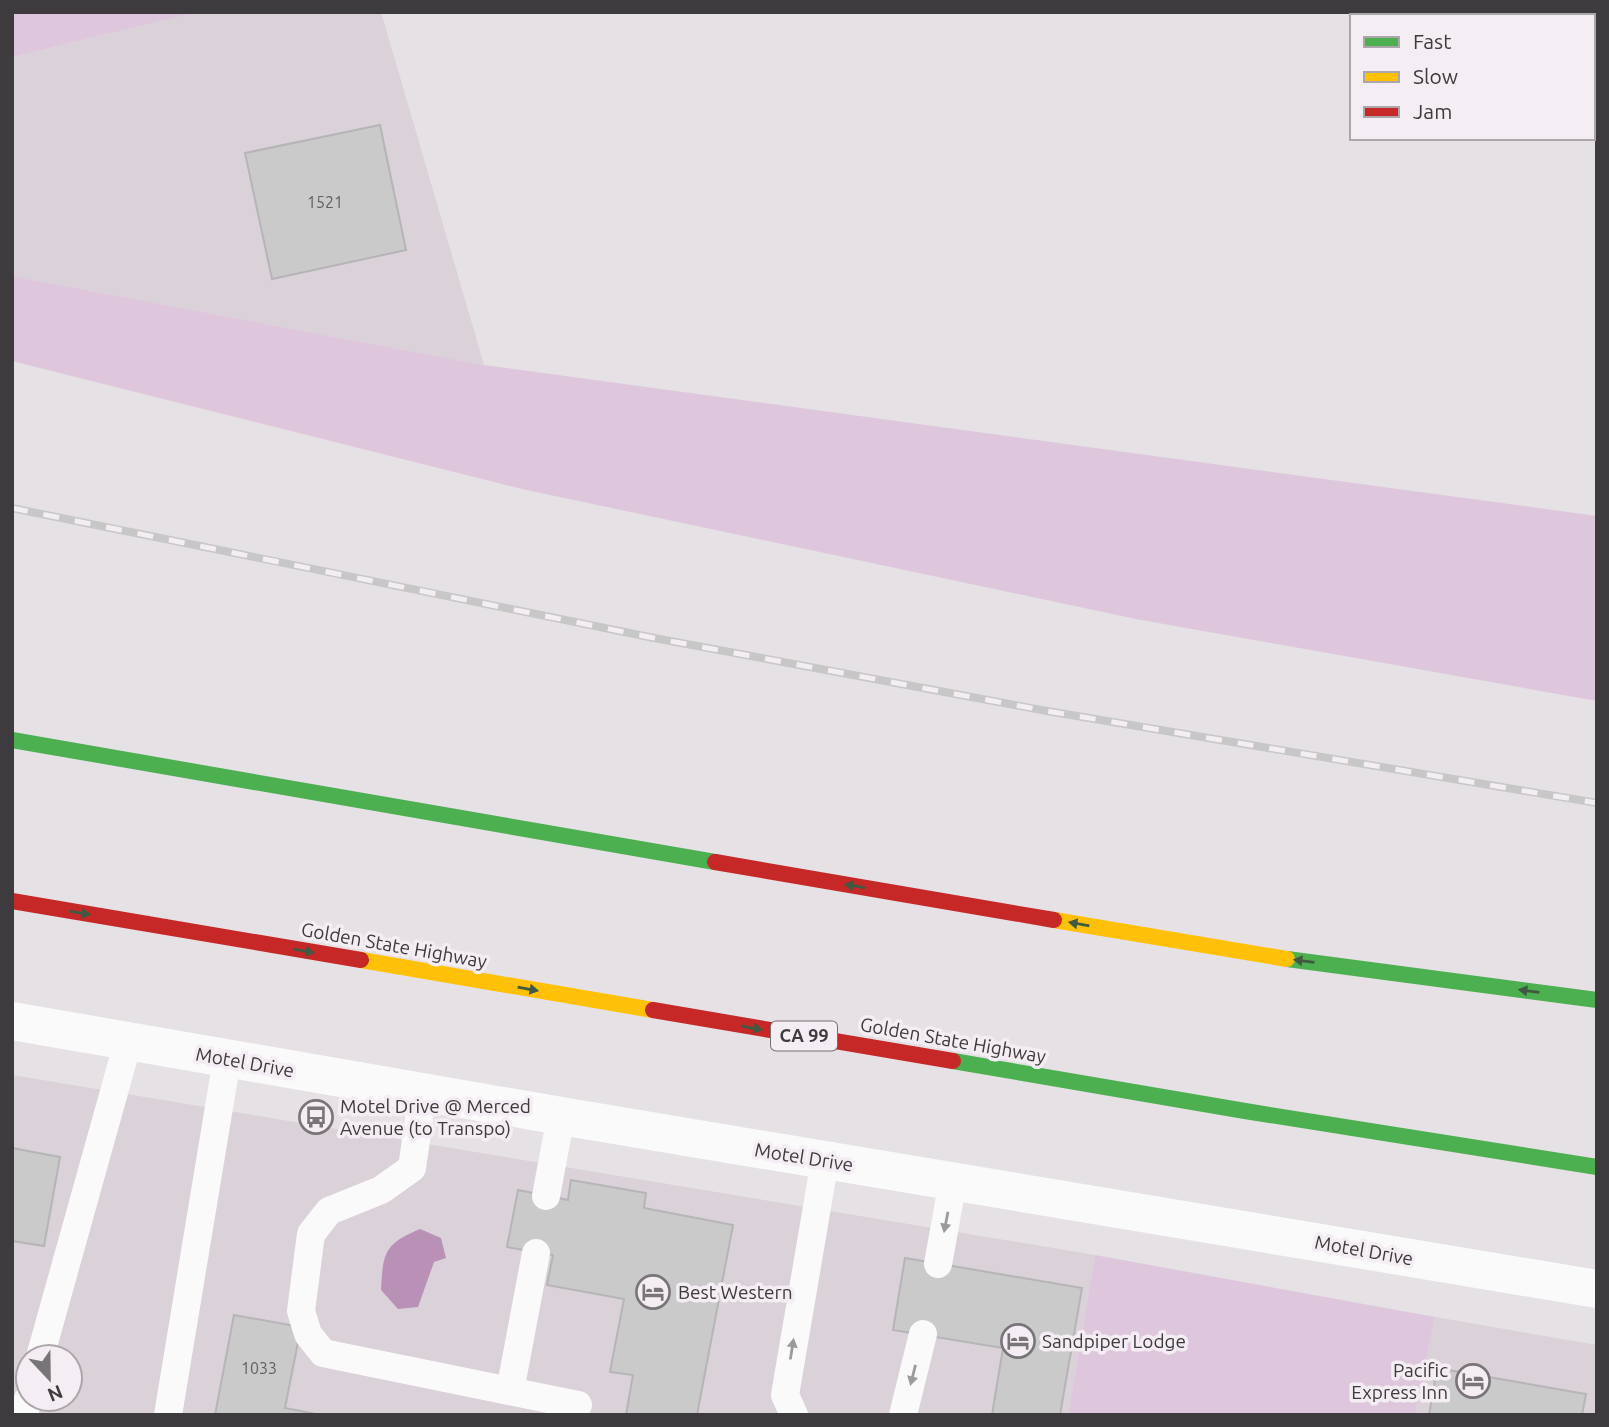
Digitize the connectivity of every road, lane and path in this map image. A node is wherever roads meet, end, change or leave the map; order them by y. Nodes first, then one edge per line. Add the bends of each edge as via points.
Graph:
1 (12, 740) edge
2 (12, 901) edge
3 (1597, 1000) edge
4 (12, 1021) edge
5 (128, 1042) junction
6 (227, 1059) junction
7 (424, 1092) junction
8 (561, 1116) junction
9 (825, 1160) junction
10 (1597, 1167) edge
11 (953, 1181) junction
12 (547, 1196) dead end
13 (536, 1253) dead end
14 (938, 1264) dead end
15 (1597, 1289) edge
16 (923, 1334) dead end
17 (44, 1343) edge
18 (510, 1391) junction
19 (578, 1405) dead end
20 (168, 1415) edge
21 (794, 1415) edge
22 (903, 1415) edge

3 -> 1 highway via 1260,956
2 -> 10 highway, Golden State Highway / CA 99 via 1217,1107
4 - 5 street, Motel Drive
5 - 6 street, Motel Drive
5 - 17 lane
6 - 7 street, Motel Drive
6 - 20 lane
7 - 8 street, Motel Drive
7 - 18 lane via 412,1168 381,1190 329,1211 311,1234 300,1311 323,1353
8 - 9 street, Motel Drive
8 - 12 lane
9 - 11 street, Motel Drive
21 -> 9 lane via 785,1395
11 -> 14 lane
11 - 15 street, Motel Drive
13 - 18 lane
16 -> 22 lane
18 - 19 lane

